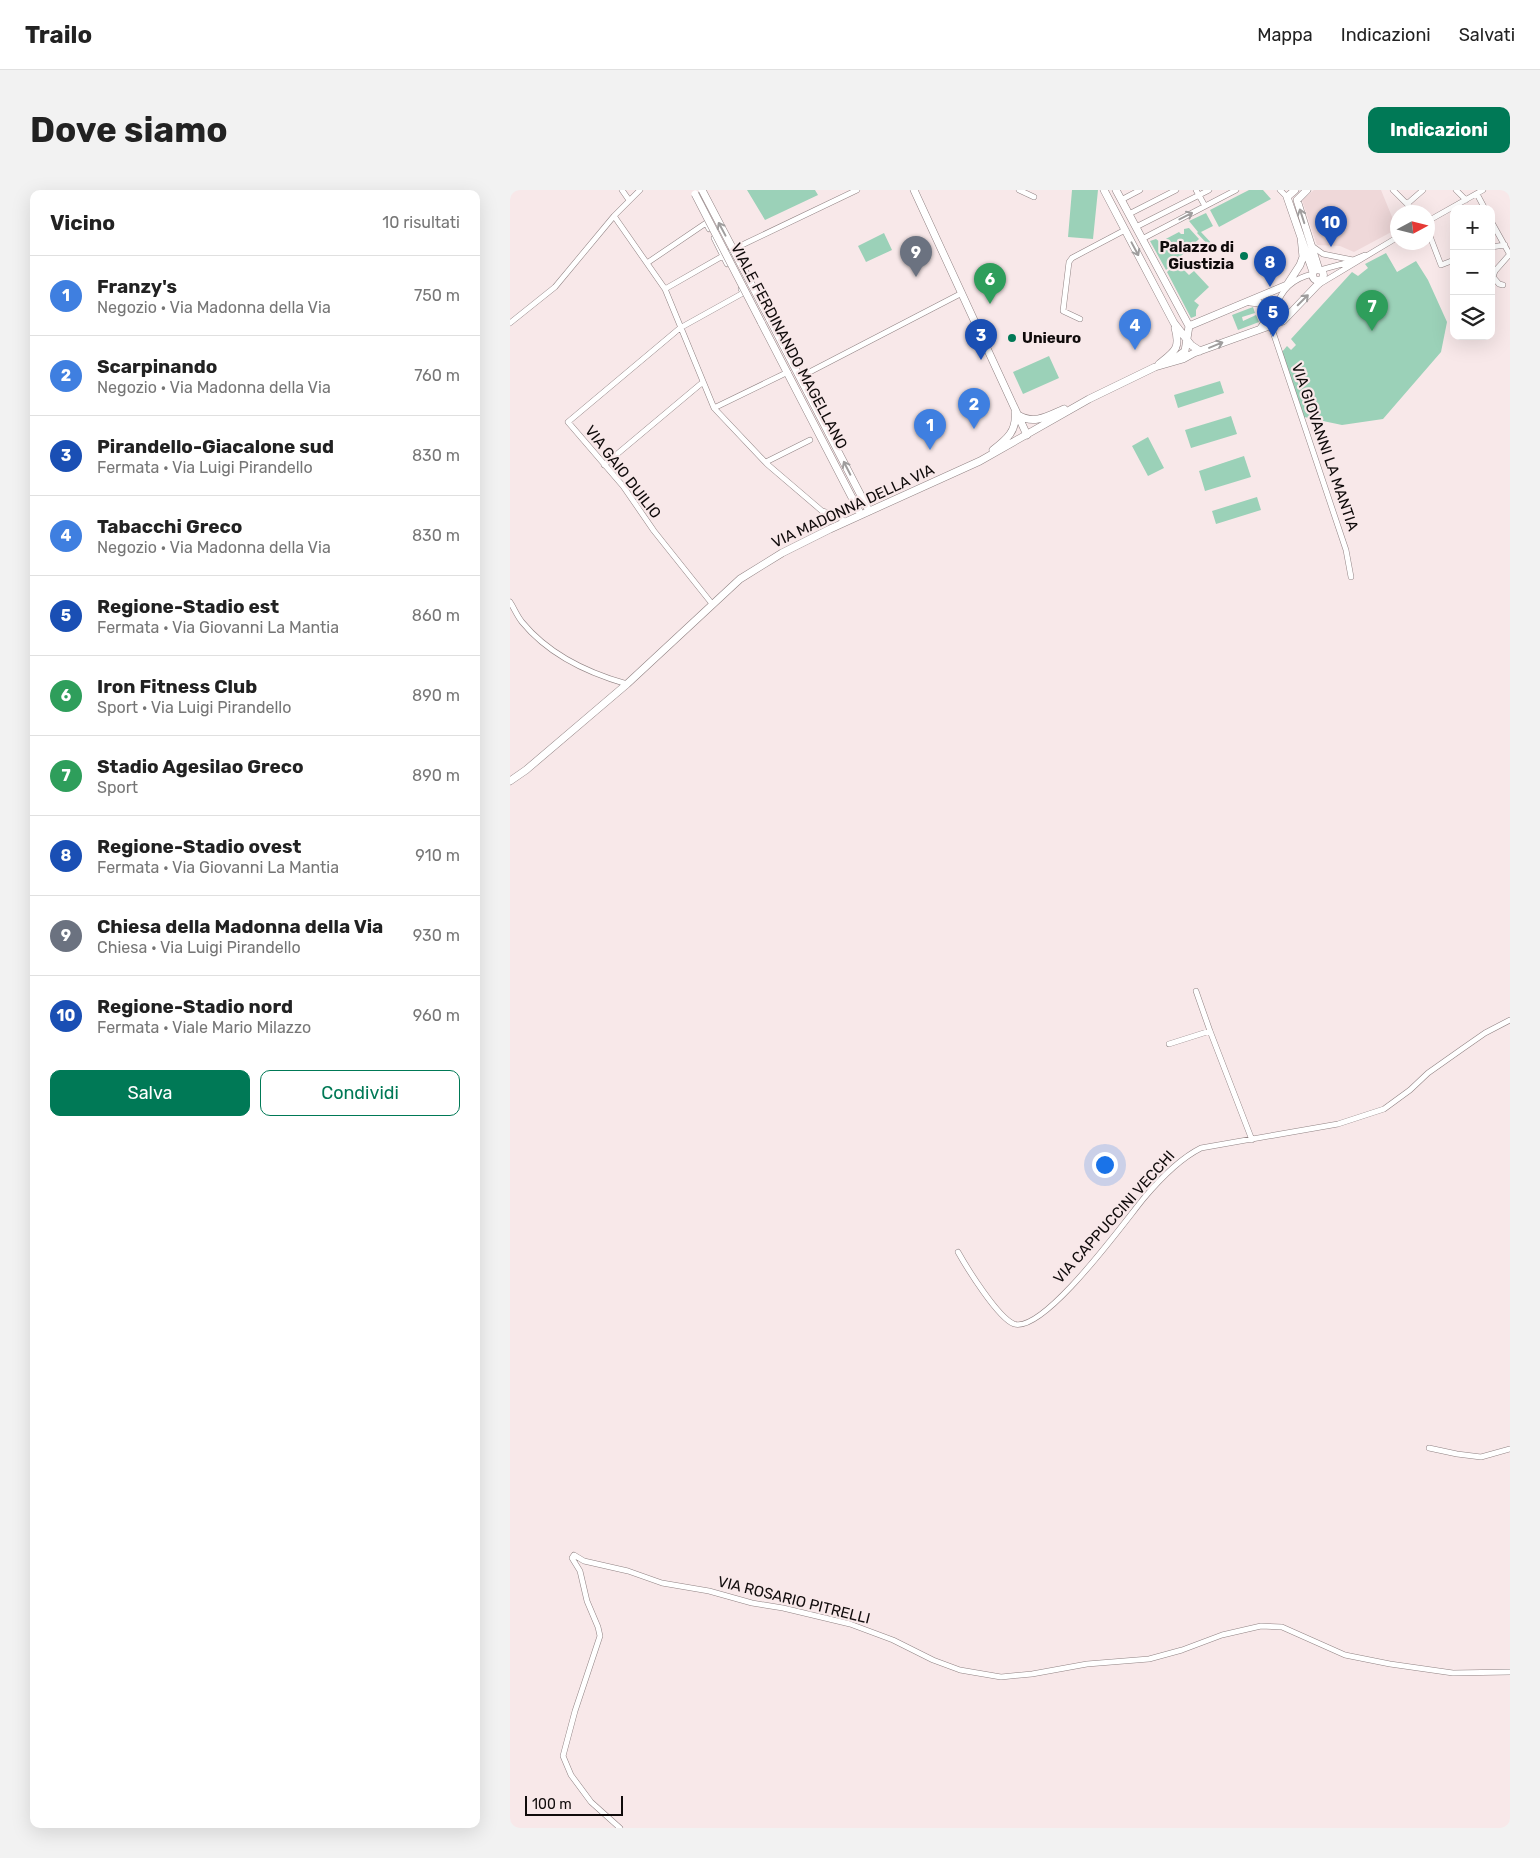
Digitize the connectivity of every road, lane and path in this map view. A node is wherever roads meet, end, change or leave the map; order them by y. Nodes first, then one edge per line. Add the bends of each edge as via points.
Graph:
1 (622, 190) edge
2 (640, 190) edge
3 (702, 190) edge
4 (857, 190) edge
5 (914, 190) edge
6 (1019, 190) edge
7 (1104, 190) edge
8 (1116, 190) edge
9 (1140, 190) edge
10 (1176, 190) edge
11 (1208, 190) edge
12 (1236, 190) edge
13 (1280, 190) edge
14 (1295, 190) edge
15 (1307, 190) edge
16 (1393, 190) edge
17 (1423, 190) edge
18 (1456, 190) edge
19 (1484, 190) edge
20 (694, 192) edge
21 (1197, 193) edge
22 (1477, 194) junction
23 (1034, 197) dead end
24 (1287, 197) junction
25 (630, 200) junction
26 (1121, 200) junction
27 (1466, 200) junction
28 (1407, 204) joint
29 (1483, 205) edge
30 (1204, 206) junction
31 (1129, 214) junction
32 (614, 216) junction
33 (1435, 216) edge
34 (1136, 228) junction
35 (1495, 229) edge
36 (1125, 230) junction
37 (1301, 237) junction
38 (1142, 239) junction
39 (1390, 242) edge
40 (1312, 246) junction
41 (1505, 246) junction
42 (1495, 247) edge
43 (1377, 249) junction
44 (1435, 249) edge
45 (1510, 254) edge
46 (723, 256) junction
47 (1353, 260) junction
48 (1450, 262) edge
49 (648, 263) junction
50 (1316, 271) junction
51 (1321, 282) junction
52 (1287, 285) junction
53 (1503, 285) dead end
54 (665, 289) junction
55 (962, 293) junction
56 (1248, 302) junction
57 (1288, 315) junction
58 (1080, 319) dead end
59 (510, 323) edge
60 (1174, 323) junction
61 (1189, 326) junction
62 (1265, 327) junction
63 (680, 328) junction
64 (1187, 341) junction
65 (1201, 351) junction
66 (1171, 362) junction
67 (1155, 367) junction
68 (788, 372) junction
69 (800, 377) junction
70 (703, 382) junction
71 (1086, 401) junction
72 (1014, 407) junction
73 (714, 408) junction
74 (1018, 415) junction
75 (1027, 435) junction
76 (810, 440) dead end
77 (980, 461) junction
78 (766, 462) junction
79 (604, 465) junction
80 (869, 511) junction
81 (861, 515) junction
82 (845, 522) junction
83 (1352, 577) dead end
84 (510, 602) edge
85 (713, 605) junction
86 (628, 684) junction
87 (513, 779) edge
88 (1196, 992) dead end
89 (1510, 1020) edge
90 (1210, 1031) junction
91 (1169, 1044) dead end
92 (1252, 1140) junction
93 (958, 1252) dead end
94 (1429, 1448) dead end
95 (1510, 1449) edge
96 (1510, 1672) edge
97 (620, 1828) edge

1 - 25 street
2 - 25 street
69 -> 3 street, VIALE FERDINANDO MAGELLANO, bridge
4 - 46 street
5 - 55 street
6 - 23 street
7 - 36 street
8 - 26 street
9 - 26 street
10 - 31 street
11 - 21 street
12 - 30 street
13 - 24 street
14 - 24 street
40 -> 15 street via 1297,200
16 - 28 street
17 - 28 street
18 - 27 street
19 - 22 street
20 - 68 street, VIALE FERDINANDO MAGELLANO, bridge
21 - 30 street
21 - 34 street
22 - 27 street
22 - 29 street
24 - 37 street
25 - 32 street
26 - 31 street
27 - 33 street
38 -> 30 street
31 - 34 street
32 - 49 street
32 - 59 street via 555,288
34 - 38 street
35 - 41 street
36 - 58 street via 1069,262 1063,311
36 -> 60 street
37 - 50 street
37 - 52 street via 1303,257
38 - 61 street
39 - 43 street
40 - 47 street via 1324,254
40 - 50 street
41 - 42 street
41 - 45 street
43 - 47 street
43 - 51 street
44 - 48 street via 1441,265
45 - 53 street via 1494,271 1493,277
46 - 49 street via 706,223
46 - 54 street
46 - 63 street via 743,293
47 - 50 street
49 - 54 street
50 - 51 street via 1324,274
50 - 52 street
57 -> 51 street, VIA MADONNA DELLA VIA
52 - 56 street
52 - 57 street via 1276,308 1279,315
54 - 63 street
55 - 69 street
55 - 72 street
56 - 61 street
56 - 62 street via 1260,303 1266,309
57 - 62 street, VIA MADONNA DELLA VIA via 1283,321
60 - 64 street
60 - 67 street via 1178,337 1176,349
61 - 64 street
65 -> 62 street, VIA MADONNA DELLA VIA
62 - 83 street, VIA GIOVANNI LA MANTIA via 1346,550
63 - 70 street
63 - 79 street, VIA GAIO DUILIO via 568,422
64 - 65 street
64 - 66 street via 1185,351
65 - 66 street, VIA MADONNA DELLA VIA
66 - 67 street, VIA MADONNA DELLA VIA
67 - 71 street, VIA MADONNA DELLA VIA
68 - 73 street
68 - 81 street, VIALE FERDINANDO MAGELLANO
80 -> 69 street, VIALE FERDINANDO MAGELLANO
70 - 73 street
70 - 79 street
71 - 74 street via 1035,421
71 - 75 street, VIA MADONNA DELLA VIA
72 - 74 street
72 - 77 street via 1015,425 1010,435
73 - 78 street
74 - 75 street
75 - 77 street, VIA MADONNA DELLA VIA
76 - 78 street
77 - 80 street, VIA MADONNA DELLA VIA
78 - 82 street via 822,511 837,515
79 - 85 street, VIA GAIO DUILIO
80 - 81 street, VIA MADONNA DELLA VIA
81 - 82 street, VIA MADONNA DELLA VIA
82 - 85 street, VIA MADONNA DELLA VIA via 782,553 740,579
84 - 86 street via 522,621 558,654 602,677
85 - 86 street, VIA MADONNA DELLA VIA
86 - 87 street, VIA MADONNA DELLA VIA
88 - 90 street
89 - 92 street, VIA CAPPUCCINI VECCHI via 1455,1054 1384,1109 1338,1124
90 - 91 street
90 - 92 street
92 - 93 street, VIA CAPPUCCINI VECCHI via 1201,1148 1186,1155 1061,1297 1031,1321 1014,1324 1006,1320
94 - 95 street via 1481,1457
96 - 97 street, VIA ROSARIO PITRELLI via 1453,1673 1390,1664 1345,1654 1282,1627 1261,1626 1149,1658 1001,1676 960,1670 850,1624 709,1591 662,1584 574,1555 572,1558 580,1571 600,1636 564,1756 571,1775 591,1802

